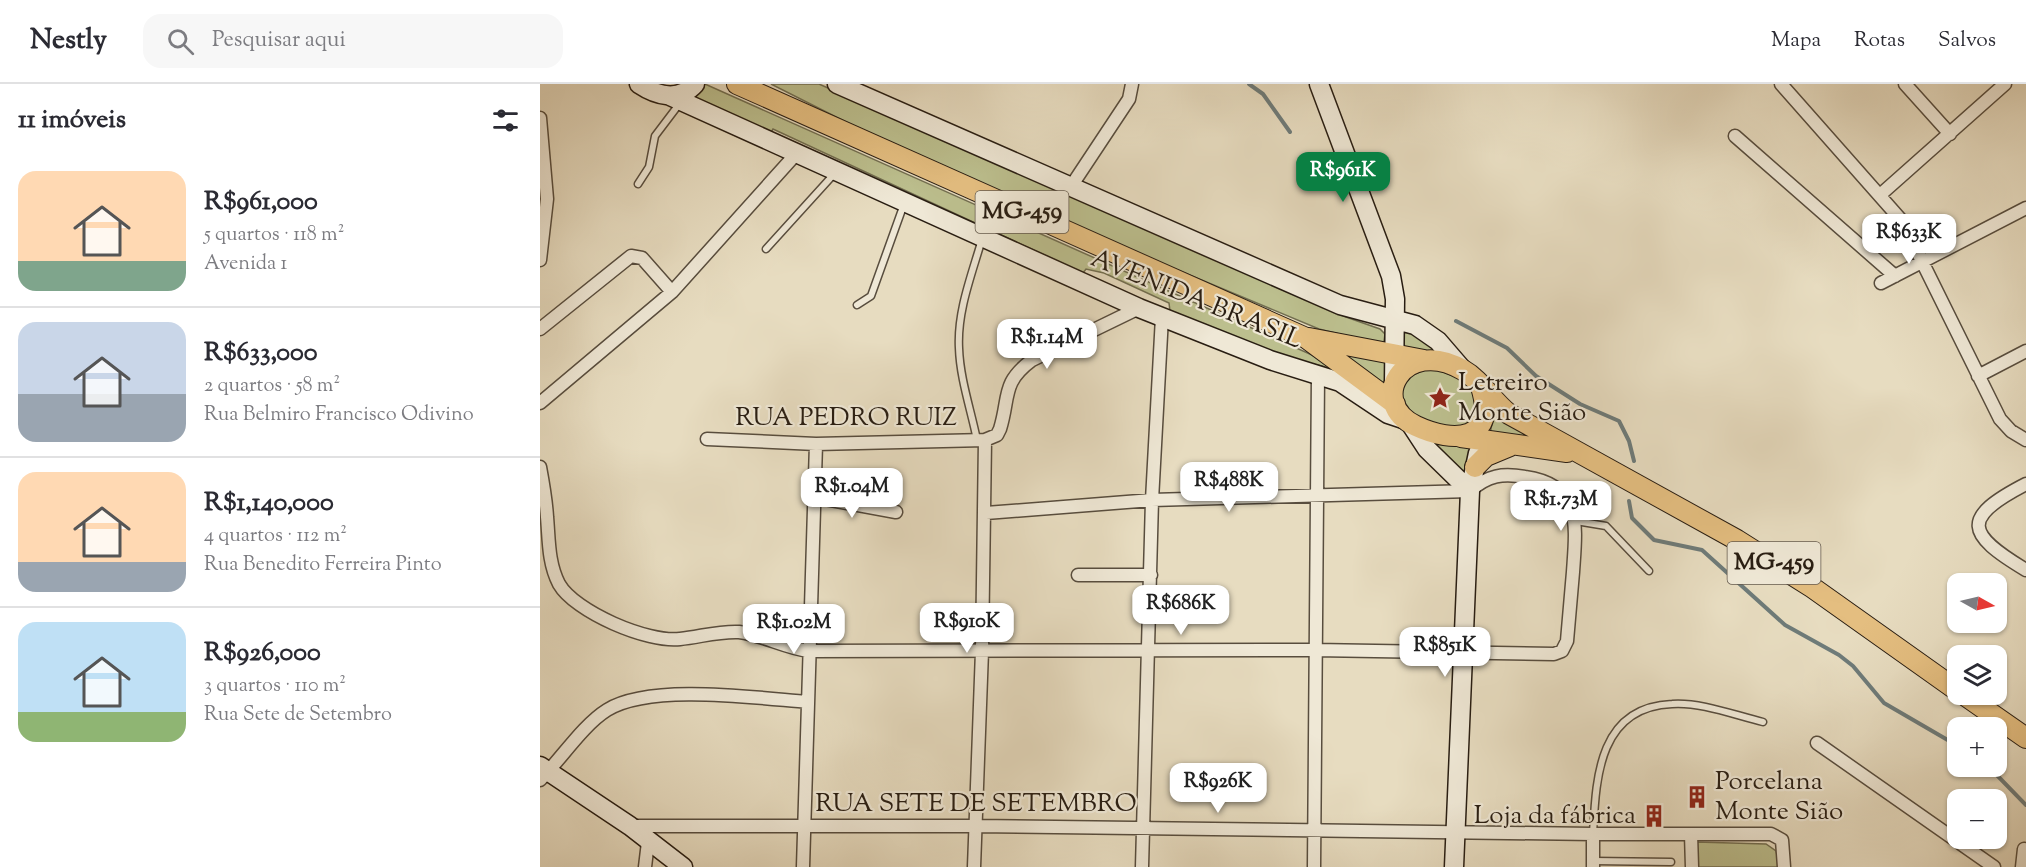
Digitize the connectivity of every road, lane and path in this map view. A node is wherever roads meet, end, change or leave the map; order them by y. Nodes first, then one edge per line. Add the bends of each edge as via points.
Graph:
1 (639, 84) edge
2 (695, 84) edge
3 (737, 84) edge
4 (837, 84) edge
5 (1132, 84) edge
6 (1319, 84) edge
7 (1781, 84) edge
8 (1905, 84) edge
9 (2005, 84) edge
10 (675, 99) junction
11 (540, 118) edge
12 (1950, 134) junction
13 (1736, 136) dead end
14 (796, 154) junction
15 (835, 172) junction
16 (638, 184) dead end
17 (1070, 188) junction
18 (1880, 195) junction
19 (904, 204) junction
20 (2026, 208) edge
21 (982, 238) junction
22 (541, 242) edge
23 (766, 249) dead end
24 (540, 260) edge
25 (1923, 261) junction
26 (1895, 276) junction
27 (1881, 283) dead end
28 (672, 292) junction
29 (857, 305) dead end
30 (1139, 308) junction
31 (1162, 317) junction
32 (1396, 319) junction
33 (540, 329) edge
34 (1306, 338) junction
35 (2026, 351) edge
36 (1393, 353) junction
37 (1424, 360) junction
38 (1463, 370) junction
39 (1318, 375) junction
40 (1978, 376) junction
41 (1394, 383) junction
42 (1481, 387) junction
43 (540, 403) edge
44 (1404, 416) junction
45 (1474, 433) junction
46 (707, 439) dead end
47 (981, 440) junction
48 (2026, 440) edge
49 (816, 444) junction
50 (1510, 446) junction
51 (1579, 454) junction
52 (540, 467) edge
53 (1475, 467) junction
54 (2026, 484) edge
55 (1470, 491) junction
56 (814, 496) junction
57 (1316, 496) junction
58 (1152, 500) junction
59 (896, 512) dead end
60 (986, 513) junction
61 (1576, 521) junction
62 (544, 545) edge
63 (2026, 570) edge
64 (1649, 571) dead end
65 (1078, 575) dead end
66 (1151, 575) junction
67 (1315, 650) junction
68 (809, 651) junction
69 (982, 651) junction
70 (1149, 651) junction
71 (1464, 653) junction
72 (1947, 683) edge
73 (808, 702) junction
74 (1979, 705) edge
75 (1763, 722) dead end
76 (2026, 738) edge
77 (1816, 743) dead end
78 (543, 772) edge
79 (804, 825) junction
80 (630, 826) junction
81 (975, 826) junction
82 (1143, 828) junction
83 (1314, 830) junction
84 (1456, 832) junction
85 (1593, 834) junction
86 (1691, 834) junction
87 (648, 842) junction
88 (2024, 849) dead end
89 (1671, 862) dead end
90 (1593, 864) edge
91 (645, 867) edge
92 (683, 867) edge
93 (803, 867) edge
94 (974, 867) edge
95 (1142, 867) edge
96 (1314, 867) edge
97 (1454, 867) edge
98 (1692, 867) edge
99 (1785, 867) edge
100 (1994, 867) edge
101 (2022, 867) edge

1 - 10 street, AVENIDA BRASIL
2 - 10 street
3 - 34 main road, MG-459
4 - 17 street
5 - 17 street via 1128,99
6 - 32 street via 1390,276
7 - 18 street
8 - 12 street
9 - 12 street
10 - 14 street, AVENIDA BRASIL
10 - 16 lane via 655,136 649,167
11 - 22 street via 547,188
12 - 18 street
13 - 26 street
14 - 15 street, AVENIDA BRASIL
14 - 28 street
15 - 19 street, AVENIDA BRASIL
15 - 23 lane
17 - 32 street via 1340,305
18 - 25 street via 1902,221
19 - 21 street, AVENIDA BRASIL
19 - 29 lane via 871,296
20 - 25 street
21 - 30 street, AVENIDA BRASIL
21 - 47 lane via 964,302 959,337 962,368
22 - 24 street
25 - 26 street
25 - 40 street
26 - 27 street
28 - 33 street via 642,258 631,256
28 - 43 street
30 - 31 street, AVENIDA BRASIL
30 - 47 street via 1020,369 1007,389 997,435
31 - 39 street, AVENIDA BRASIL
31 - 58 street
32 - 36 street
32 - 38 street via 1430,333
34 - 36 main road, MG-459
34 - 44 main road, MG-459
35 - 40 street
36 - 37 main road, MG-459
36 - 41 street
37 - 38 main road, MG-459
37 - 41 main road via 1408,364
38 - 42 main road, MG-459
39 - 44 street, AVENIDA BRASIL via 1347,386 1388,414
39 - 57 street
40 - 48 street via 2005,426
41 - 44 main road
42 - 45 main road via 1485,399
42 - 51 main road, MG-459 via 1509,414
44 - 45 main road, MG-459 via 1441,435
44 - 55 street via 1427,449
45 - 50 main road, MG-459
45 - 53 street
46 - 49 street, RUA PEDRO RUIZ
47 - 49 street, RUA PEDRO RUIZ
47 - 60 street
49 - 56 street
50 - 51 main road, MG-459
50 - 53 main road via 1486,456
51 - 72 main road, MG-459 via 1737,540 1814,588
52 - 62 street via 547,516
53 - 55 street
54 - 63 street via 1997,499 1982,516 1980,536 1994,551
55 - 57 street
55 - 61 street via 1492,476 1535,478 1554,485 1565,495
55 - 71 street
56 - 59 street
56 - 68 street
57 - 58 street
57 - 67 street
58 - 60 street
58 - 66 street
60 - 69 street
61 - 64 lane via 1606,526
61 - 71 street via 1567,641 1562,651
62 - 68 street via 566,594 630,630 661,639 740,633
65 - 66 street
66 - 70 street
67 - 70 street
67 - 71 street
67 - 83 street
68 - 69 street
68 - 73 street
69 - 70 street
69 - 81 street
70 - 82 street
71 - 84 street
73 - 78 street via 675,696 622,703 606,711
73 - 79 street
74 - 76 main road
75 - 85 lane via 1673,704 1653,706 1632,715 1615,731 1600,764
77 - 100 street
78 - 80 street
79 - 80 street, RUA SETE DE SETEMBRO
79 - 81 street, RUA SETE DE SETEMBRO
79 - 93 street
80 - 87 street
81 - 82 street, RUA SETE DE SETEMBRO
81 - 94 street
82 - 83 street, RUA SETE DE SETEMBRO
82 - 95 street
83 - 84 street, RUA SETE DE SETEMBRO
83 - 96 street
84 - 85 street, RUA SETE DE SETEMBRO
84 - 97 street
85 - 86 street, RUA SETE DE SETEMBRO
85 - 90 street
86 - 98 street
86 - 99 street, RUA SETE DE SETEMBRO via 1780,837
87 - 91 street
87 - 92 street
88 - 101 street
89 - 90 lane

